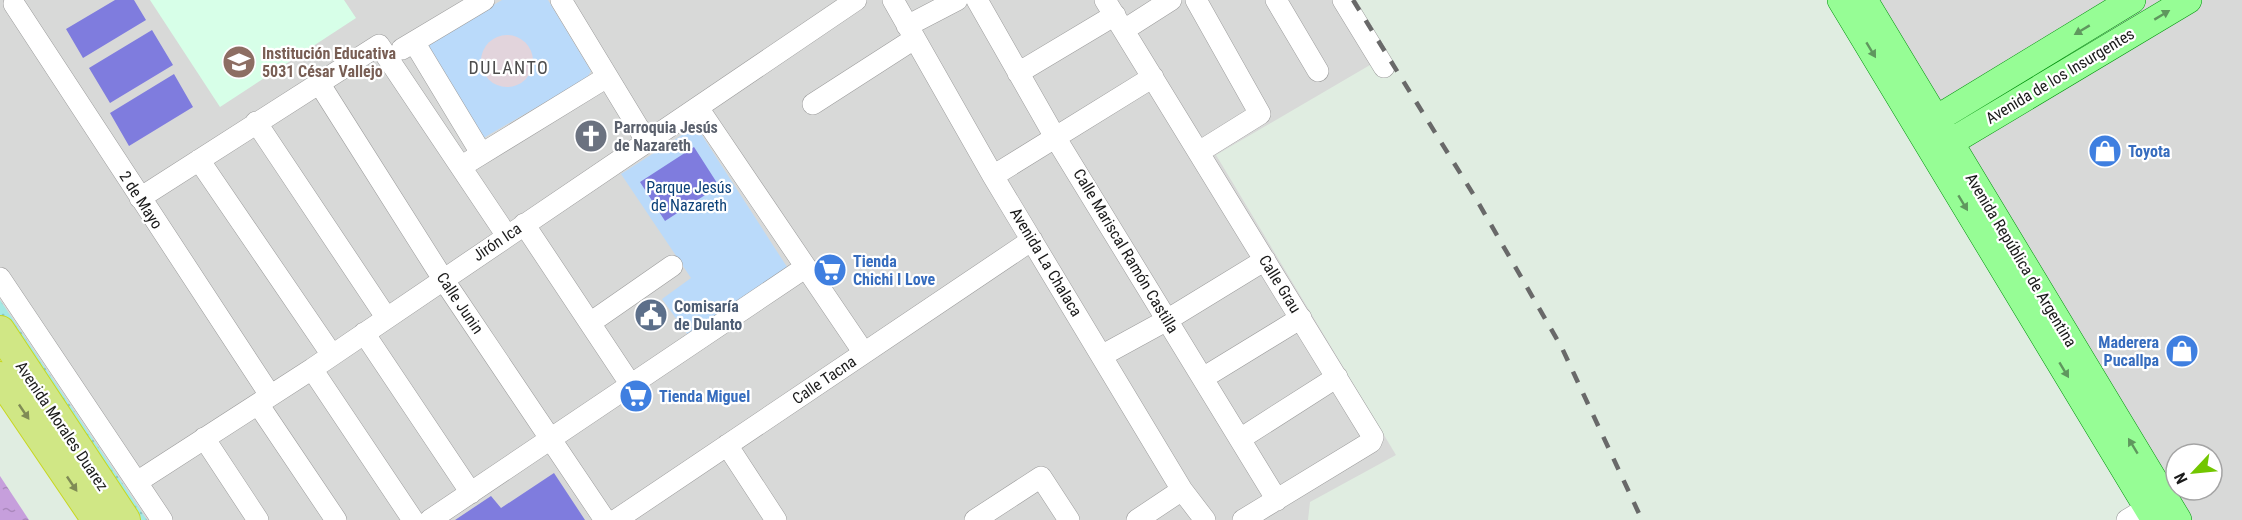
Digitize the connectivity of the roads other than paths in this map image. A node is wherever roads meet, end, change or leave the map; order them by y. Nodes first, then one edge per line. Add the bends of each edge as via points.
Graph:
1 (484, 0) edge
2 (561, 0) edge
3 (856, 0) edge
4 (893, 0) edge
5 (957, 0) edge
6 (977, 0) edge
7 (1171, 0) edge
8 (1196, 0) edge
9 (1276, 0) edge
10 (1343, 0) edge
11 (1841, 0) edge
12 (1864, 0) edge
13 (2132, 0) edge
14 (2188, 0) edge
15 (11, 5) edge
16 (1115, 15) edge
17 (910, 33) junction
18 (414, 42) junction
19 (383, 51) junction
20 (1384, 67) dead end
21 (1318, 71) dead end
22 (1018, 73) junction
23 (607, 77) junction
24 (1153, 77) junction
25 (319, 83) junction
26 (813, 105) dead end
27 (698, 108) junction
28 (256, 122) junction
29 (1928, 124) junction
30 (1055, 137) junction
31 (647, 142) junction
32 (1942, 148) junction
33 (1199, 152) junction
34 (481, 153) junction
35 (199, 160) junction
36 (462, 165) junction
37 (993, 176) junction
38 (140, 198) junction
39 (516, 230) junction
40 (1032, 240) junction
41 (1265, 260) junction
42 (672, 266) dead end
43 (806, 267) junction
44 (0, 278) edge
45 (443, 279) junction
46 (386, 317) junction
47 (1301, 318) junction
48 (1167, 320) junction
49 (590, 323) junction
50 (0, 331) edge
51 (364, 333) junction
52 (864, 353) junction
53 (332, 355) junction
54 (1103, 355) junction
55 (312, 369) junction
56 (0, 377) edge
57 (1336, 377) junction
58 (1203, 378) junction
59 (631, 385) junction
60 (264, 400) junction
61 (204, 438) junction
62 (550, 439) junction
63 (1240, 439) junction
64 (727, 446) junction
65 (137, 482) junction
66 (1182, 490) junction
67 (471, 493) junction
68 (1270, 509) edge
69 (2143, 516) edge
70 (97, 520) edge
71 (125, 520) edge
72 (162, 520) edge
73 (258, 520) edge
74 (336, 520) edge
75 (413, 520) edge
76 (430, 520) edge
77 (605, 520) edge
78 (616, 520) edge
79 (776, 520) edge
80 (975, 520) edge
81 (1070, 520) edge
82 (1137, 520) edge
83 (1206, 520) edge
84 (1244, 520) edge
85 (2178, 520) edge

1 - 18 street
2 - 23 street
3 - 27 street, Jirón Ica
4 - 17 street, Avenida La Chalaca
5 - 17 street
6 - 22 street, Calle Mariscal Ramón Castilla
7 - 16 street
8 - 33 street via 1260,114
9 - 21 street
10 - 20 street
11 -> 29 main road, Avenida República de Argentina
12 - 29 main road, Avenida República de Argentina
13 -> 29 main road, Avenida de los Insurgentes
32 -> 14 main road, Avenida de los Insurgentes
15 - 38 street, 2 de Mayo
16 - 22 street
16 - 24 street, Calle Grau
17 - 26 street
17 - 37 street, Avenida La Chalaca
18 - 19 street
18 - 34 street
19 - 25 street
19 - 36 street
22 - 30 street, Calle Mariscal Ramón Castilla
23 - 31 street
23 - 34 street
24 - 30 street
24 - 33 street, Calle Grau
25 - 28 street
25 - 45 street, Calle Junin
27 - 31 street, Jirón Ica
27 - 43 street
28 - 35 street
28 - 46 street
29 - 32 main road, Avenida República de Argentina
30 - 37 street
30 - 48 street, Calle Mariscal Ramón Castilla
31 - 39 street, Jirón Ica
32 -> 69 main road, Avenida República de Argentina
85 -> 32 main road, Avenida República de Argentina
33 - 41 street, Calle Grau
34 - 36 street
35 - 38 street
35 - 53 street
36 - 39 street
37 - 40 street, Avenida La Chalaca
38 - 60 street, 2 de Mayo
39 - 45 street, Jirón Ica
39 - 49 street
40 - 52 street, Calle Tacna
40 - 54 street, Avenida La Chalaca
41 - 47 street, Calle Grau
41 - 48 street
42 - 49 street
43 - 52 street
43 - 59 street
44 - 65 street
45 - 46 street, Jirón Ica
45 - 62 street, Calle Junin
46 - 51 street, Jirón Ica
47 - 57 street, Calle Grau
47 - 58 street
48 - 54 street
48 - 58 street, Calle Mariscal Ramón Castilla
49 - 59 street
50 - 71 highway, Avenida Morales Duarez
51 - 53 street, Jirón Ica
51 - 67 street
52 - 64 street, Calle Tacna
53 - 55 street, Jirón Ica
54 - 66 street, Avenida La Chalaca
55 - 60 street, Jirón Ica
55 - 75 street
56 -> 70 highway, Avenida Morales Duarez
57 - 63 street
57 - 68 street, Calle Grau via 1371,431 1371,442
58 - 63 street, Calle Mariscal Ramón Castilla
59 - 62 street
60 - 61 street, Jirón Ica
60 - 74 street, 2 de Mayo
61 - 65 street, Jirón Ica
61 - 73 street
62 - 67 street
62 - 77 street, Calle Junin
63 - 68 street, Calle Mariscal Ramón Castilla
64 - 78 street, Calle Tacna
64 - 79 street
65 - 72 street
66 - 82 street
66 - 83 street, Avenida La Chalaca
67 - 76 street
68 - 84 street, Calle Grau
80 - 81 street via 1041,477

